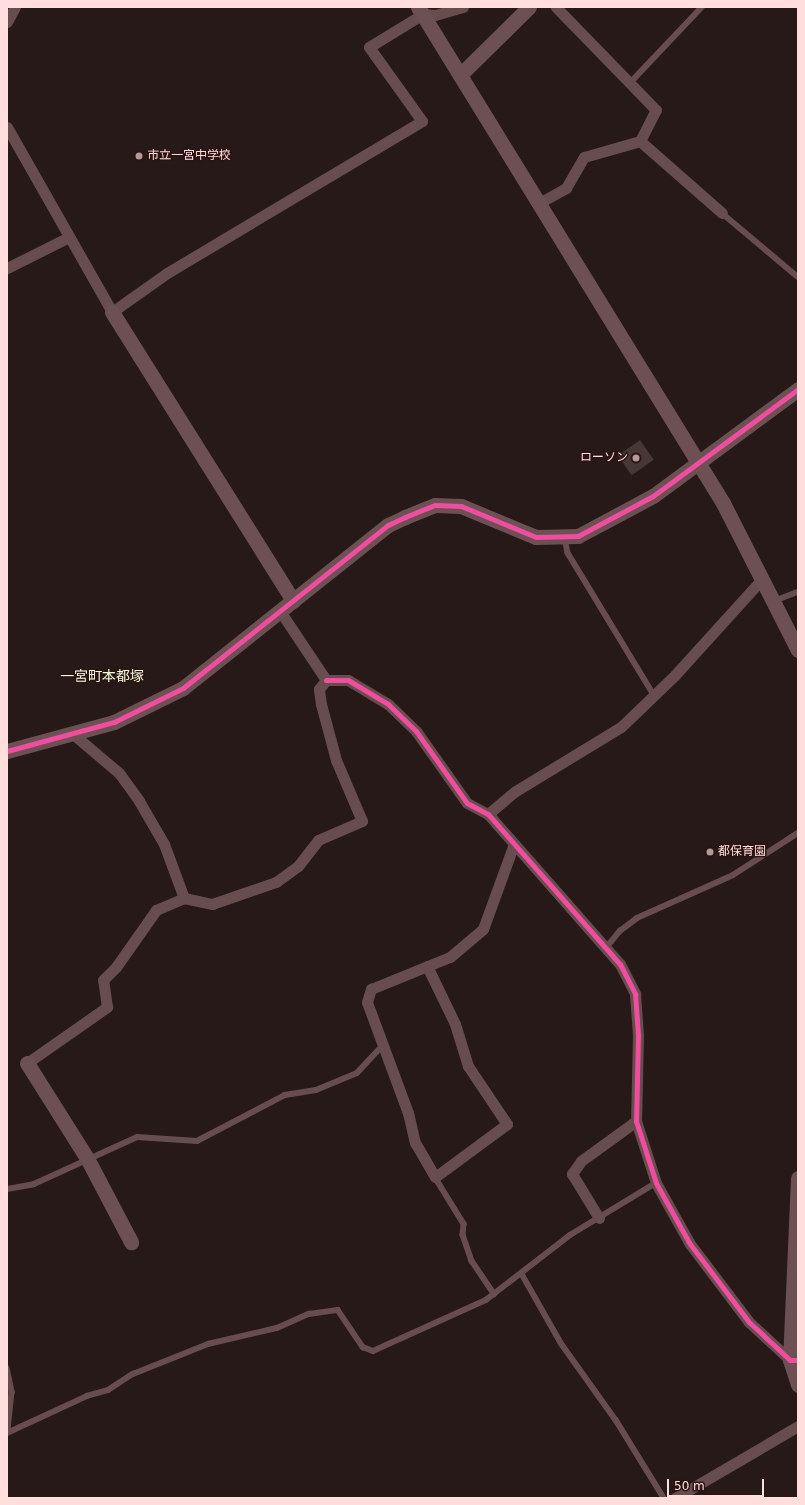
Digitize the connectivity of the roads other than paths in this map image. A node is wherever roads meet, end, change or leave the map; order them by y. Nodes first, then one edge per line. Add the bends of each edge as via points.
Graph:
1 (15, 7) edge
2 (463, 7) edge
3 (528, 7) edge
4 (556, 7) edge
5 (702, 7) edge
6 (420, 10) edge
7 (7, 22) edge
8 (460, 75) junction
9 (631, 82) junction
10 (7, 128) edge
11 (640, 141) junction
12 (539, 203) junction
13 (722, 213) joint
14 (70, 237) junction
15 (7, 268) edge
16 (798, 278) edge
17 (112, 312) junction
18 (798, 389) edge
19 (698, 461) junction
20 (565, 536) junction
21 (762, 579) junction
22 (798, 592) edge
23 (292, 601) junction
24 (773, 602) junction
25 (280, 611) junction
26 (798, 650) edge
27 (326, 680) junction
28 (654, 695) junction
29 (73, 734) junction
30 (7, 751) edge
31 (488, 814) junction
32 (798, 833) edge
33 (514, 844) junction
34 (184, 898) junction
35 (606, 948) junction
36 (427, 966) junction
37 (383, 1045) junction
38 (28, 1064) joint
39 (636, 1121) junction
40 (88, 1160) junction
41 (435, 1177) junction
42 (798, 1178) edge
43 (656, 1183) junction
44 (7, 1189) edge
45 (599, 1218) junction
46 (131, 1242) dead end
47 (522, 1274) junction
48 (494, 1294) junction
49 (794, 1360) edge
50 (7, 1368) edge
51 (798, 1385) edge
52 (798, 1426) edge
53 (8, 1432) edge
54 (691, 1494) edge
55 (664, 1498) edge
56 (675, 1498) edge

1 - 7 street
2 - 6 street via 434,15
3 - 8 street
4 - 9 street
5 - 9 lane
6 - 8 street
6 - 17 street via 369,47 422,121 167,273
8 - 12 street
9 - 11 street via 656,110
10 - 14 street
11 - 12 street via 584,157 566,188
11 - 13 street
12 - 19 street
13 - 16 lane
14 - 15 street
14 - 17 street
17 - 23 street
18 - 19 street
19 - 20 street via 653,496 602,525 578,536
19 - 21 street
20 - 23 street via 536,537 461,506 434,505 388,525
20 - 28 lane via 568,552
21 - 24 street
21 - 28 street
22 - 24 lane
23 - 25 street
24 - 26 street
25 - 27 street
25 - 29 street via 183,688 114,722
27 - 31 street via 348,680 388,704 416,731 467,803
27 - 34 street via 319,689 321,704 336,760 362,821 318,840 298,866 276,882 212,904
28 - 31 street via 621,727 514,792
29 - 30 street
29 - 34 street via 119,773 139,801 164,844
31 - 33 street
32 - 35 lane via 733,875 637,918 620,931
33 - 35 street
33 - 36 street via 483,929 450,957
34 - 38 street via 156,910 116,967 103,980 107,1006
35 - 39 street via 620,964 635,994 638,1035
36 - 37 street via 372,989 367,1002
36 - 41 street via 455,1024 468,1066 508,1124
37 - 40 lane via 357,1074 316,1090 285,1095 197,1141 137,1137
37 - 41 street via 408,1113 415,1143
38 - 40 street
39 - 43 street
39 - 45 street via 581,1161 572,1174
40 - 44 lane via 34,1184
40 - 46 street
41 - 48 lane via 464,1224 463,1235 472,1262
42 - 49 street
43 - 45 lane
43 - 49 street via 690,1244 749,1322
45 - 47 lane
47 - 48 lane
47 - 55 lane via 561,1343 616,1420
48 - 53 lane via 373,1352 363,1347 338,1310 309,1314 278,1328 208,1344 133,1374 108,1390
49 - 51 street
50 - 53 lane via 12,1392
52 - 54 street
54 - 56 street

